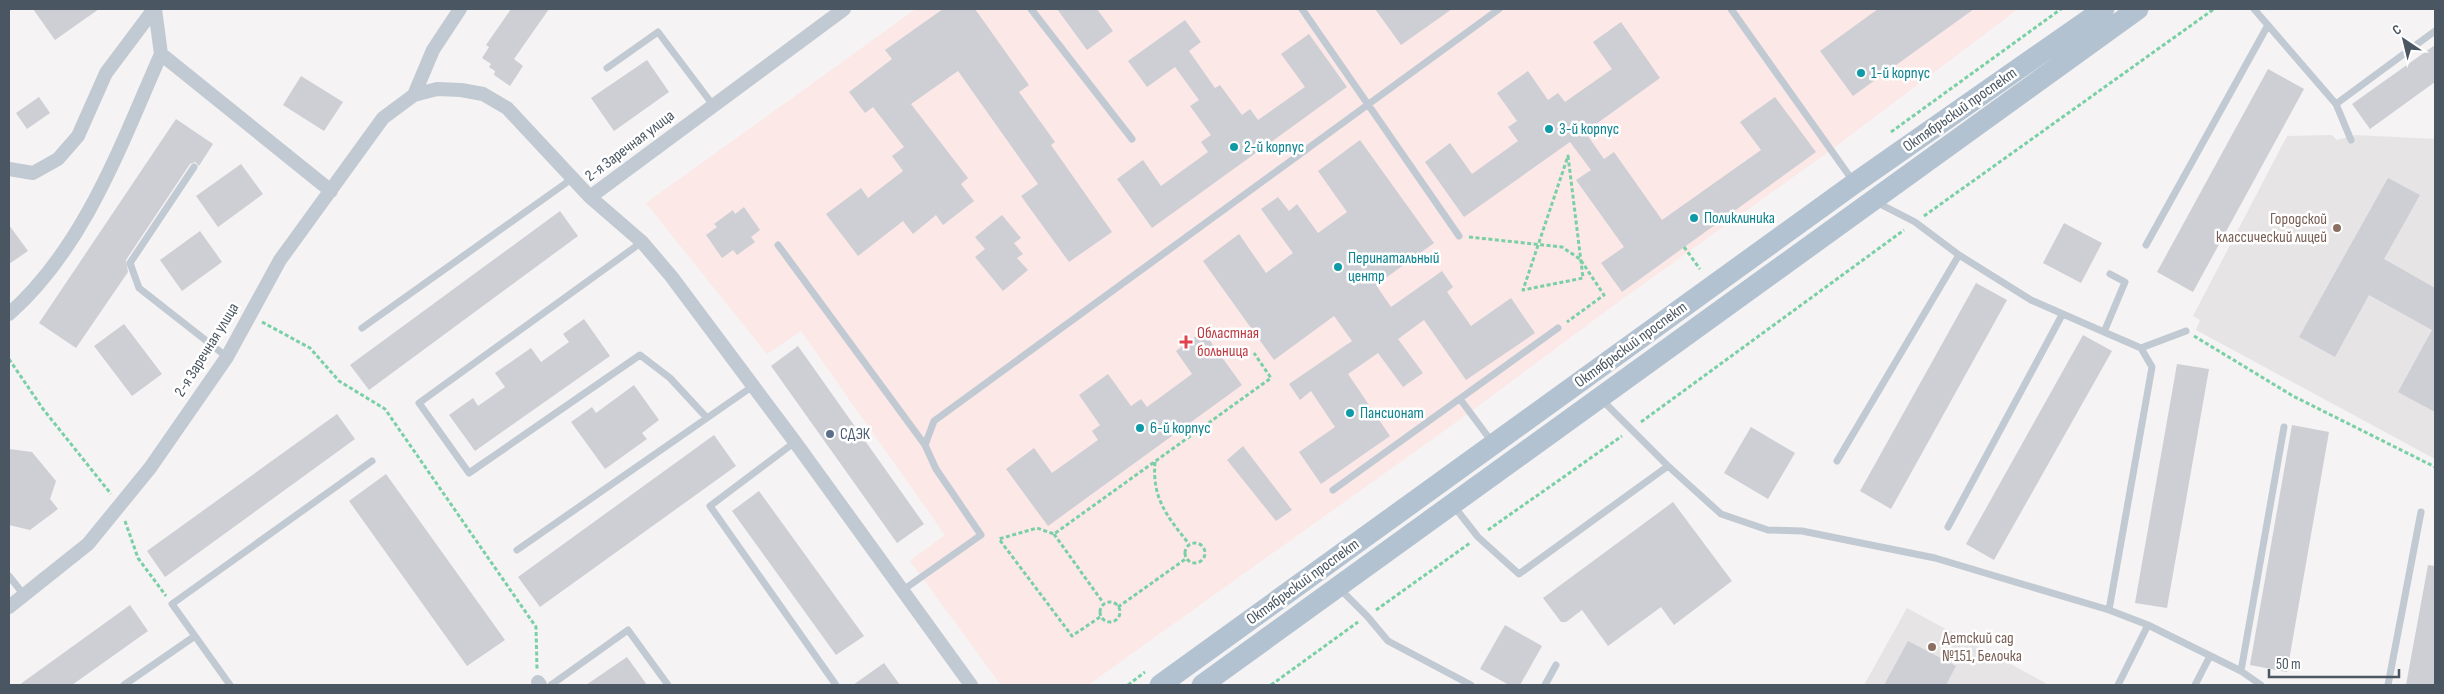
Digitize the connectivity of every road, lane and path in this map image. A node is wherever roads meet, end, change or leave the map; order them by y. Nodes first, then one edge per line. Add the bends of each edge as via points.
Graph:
1 (155, 9) edge
2 (460, 9) edge
3 (844, 9) edge
4 (1031, 9) edge
5 (1302, 9) edge
6 (1499, 9) edge
7 (1731, 9) edge
8 (2104, 9) edge
9 (2214, 9) edge
10 (2254, 9) edge
11 (2134, 10) edge
12 (2268, 25) junction
13 (2435, 31) edge
14 (161, 54) junction
15 (607, 68) dead end
16 (414, 95) junction
17 (1369, 104) junction
18 (2336, 104) junction
19 (713, 105) junction
20 (1132, 139) dead end
21 (2352, 140) dead end
22 (194, 167) dead end
23 (9, 169) edge
24 (573, 178) junction
25 (1855, 183) junction
26 (331, 190) junction
27 (590, 197) junction
28 (1873, 201) junction
29 (1916, 222) junction
30 (1459, 236) joint
31 (642, 242) junction
32 (1538, 244) junction
33 (778, 245) dead end
34 (2146, 245) dead end
35 (1684, 247) dead end
36 (1959, 255) junction
37 (1580, 259) junction
38 (1700, 269) dead end
39 (2110, 274) dead end
40 (9, 314) edge
41 (2062, 315) junction
42 (250, 316) junction
43 (362, 328) dead end
44 (1558, 328) joint
45 (2186, 331) joint
46 (2104, 332) junction
47 (2141, 348) junction
48 (1254, 353) dead end
49 (227, 356) junction
50 (9, 359) edge
51 (753, 386) junction
52 (1600, 398) junction
53 (1460, 400) junction
54 (707, 418) junction
55 (2284, 427) dead end
56 (1631, 430) junction
57 (796, 442) junction
58 (925, 445) junction
59 (1494, 445) junction
60 (372, 461) dead end
61 (1837, 461) dead end
62 (1155, 462) junction
63 (1668, 466) junction
64 (2435, 467) edge
65 (1333, 490) dead end
66 (119, 505) junction
67 (1453, 505) junction
68 (2421, 512) dead end
69 (1948, 527) dead end
70 (1054, 534) junction
71 (1478, 537) junction
72 (1189, 544) junction
73 (517, 550) dead end
74 (1187, 558) junction
75 (9, 576) edge
76 (1339, 587) junction
77 (903, 590) junction
78 (24, 595) junction
79 (172, 604) junction
80 (1104, 604) junction
81 (9, 607) edge
82 (1118, 607) junction
83 (2110, 610) junction
84 (1367, 616) junction
85 (1100, 617) junction
86 (2148, 625) junction
87 (194, 636) junction
88 (2210, 656) junction
89 (1556, 665) dead end
90 (2241, 671) junction
91 (540, 684) edge
92 (124, 685) edge
93 (230, 685) edge
94 (668, 685) edge
95 (836, 685) edge
96 (971, 685) edge
97 (1160, 685) edge
98 (1202, 685) edge
99 (1271, 685) edge
100 (1471, 685) edge
101 (1545, 685) edge
102 (2118, 685) edge
103 (2194, 685) edge
104 (2261, 685) edge
105 (2388, 685) edge

1 - 14 street
1 - 23 street via 106,73 78,136 58,159 33,173
2 - 16 street via 433,50
3 - 19 street, 2-я Заречная улица
4 - 20 lane
5 - 17 lane
6 - 17 lane
7 - 25 lane
8 - 25 main road, Октябрьский проспект
9 - 29 path
10 - 12 lane
11 - 28 main road, Октябрьский проспект
12 - 18 lane
12 - 34 lane
13 - 18 lane
14 - 26 street
14 - 40 street via 105,181 62,255
15 - 19 lane via 658,32
16 - 24 street, 2-я Заречная улица via 436,90 483,94 507,108
16 - 26 street, 2-я Заречная улица via 383,118
17 - 30 lane
17 - 58 lane via 934,422
18 - 21 lane
19 - 27 street, 2-я Заречная улица
22 - 49 lane via 130,264 139,288
24 - 27 street, 2-я Заречная улица
24 - 43 lane
25 - 59 main road, Октябрьский проспект
26 - 42 street, 2-я Заречная улица via 280,260
27 - 31 street
28 - 29 lane
28 - 52 main road, Октябрьский проспект
29 - 36 lane
29 - 56 path
30 - 32 path
31 - 51 street via 672,276
31 - 54 lane via 419,403 469,473 640,355 670,378
32 - 37 path via 1562,247
32 - 37 path via 1523,290 1583,278
32 - 37 path via 1568,156
33 - 58 lane
35 - 38 path
36 - 41 lane via 2031,300
36 - 61 lane
37 - 44 path via 1604,295
39 - 46 lane via 2125,282
41 - 46 lane
41 - 69 lane
42 - 49 street, 2-я Заречная улица
42 - 91 path via 310,348 339,381 385,409 536,627
44 - 53 lane
45 - 47 lane
45 - 64 path via 2293,396
46 - 47 lane
47 - 83 lane via 2152,367
48 - 62 path via 1271,378
49 - 66 street, 2-я Заречная улица via 150,468
50 - 66 path via 43,409
51 - 54 lane
51 - 57 street
52 - 56 lane
52 - 67 main road, Октябрьский проспект
53 - 59 lane
53 - 65 lane
54 - 73 lane
55 - 90 lane
56 - 63 lane
56 - 71 path
57 - 77 street
57 - 95 lane via 710,506
58 - 77 lane via 936,469 981,535
59 - 97 main road, Октябрьский проспект
60 - 79 lane
62 - 70 path
62 - 72 path via 1154,482 1162,508
63 - 71 lane via 1518,574
63 - 83 lane via 1721,514 1768,530 1802,530 1935,558
66 - 78 street, 2-я Заречная улица via 88,544
66 - 79 path via 138,558
67 - 71 lane
67 - 76 main road, Октябрьский проспект
68 - 105 lane
70 - 80 path
70 - 85 path via 1037,528 999,539 1072,636
71 - 84 path
72 - 74 path
72 - 74 path via 1201,545 1206,554 1196,563
74 - 82 path
75 - 78 lane
76 - 84 lane
76 - 98 main road, Октябрьский проспект
77 - 96 street
78 - 81 street, 2-я Заречная улица
79 - 87 lane
80 - 82 path
80 - 85 path
82 - 85 path via 1119,615 1114,620 1106,622
83 - 86 lane
84 - 99 path
84 - 100 lane via 1388,641
86 - 88 lane
86 - 102 lane
87 - 92 lane
87 - 93 lane
88 - 90 lane
88 - 103 lane
89 - 101 lane
90 - 104 lane
91 - 94 lane via 628,630

